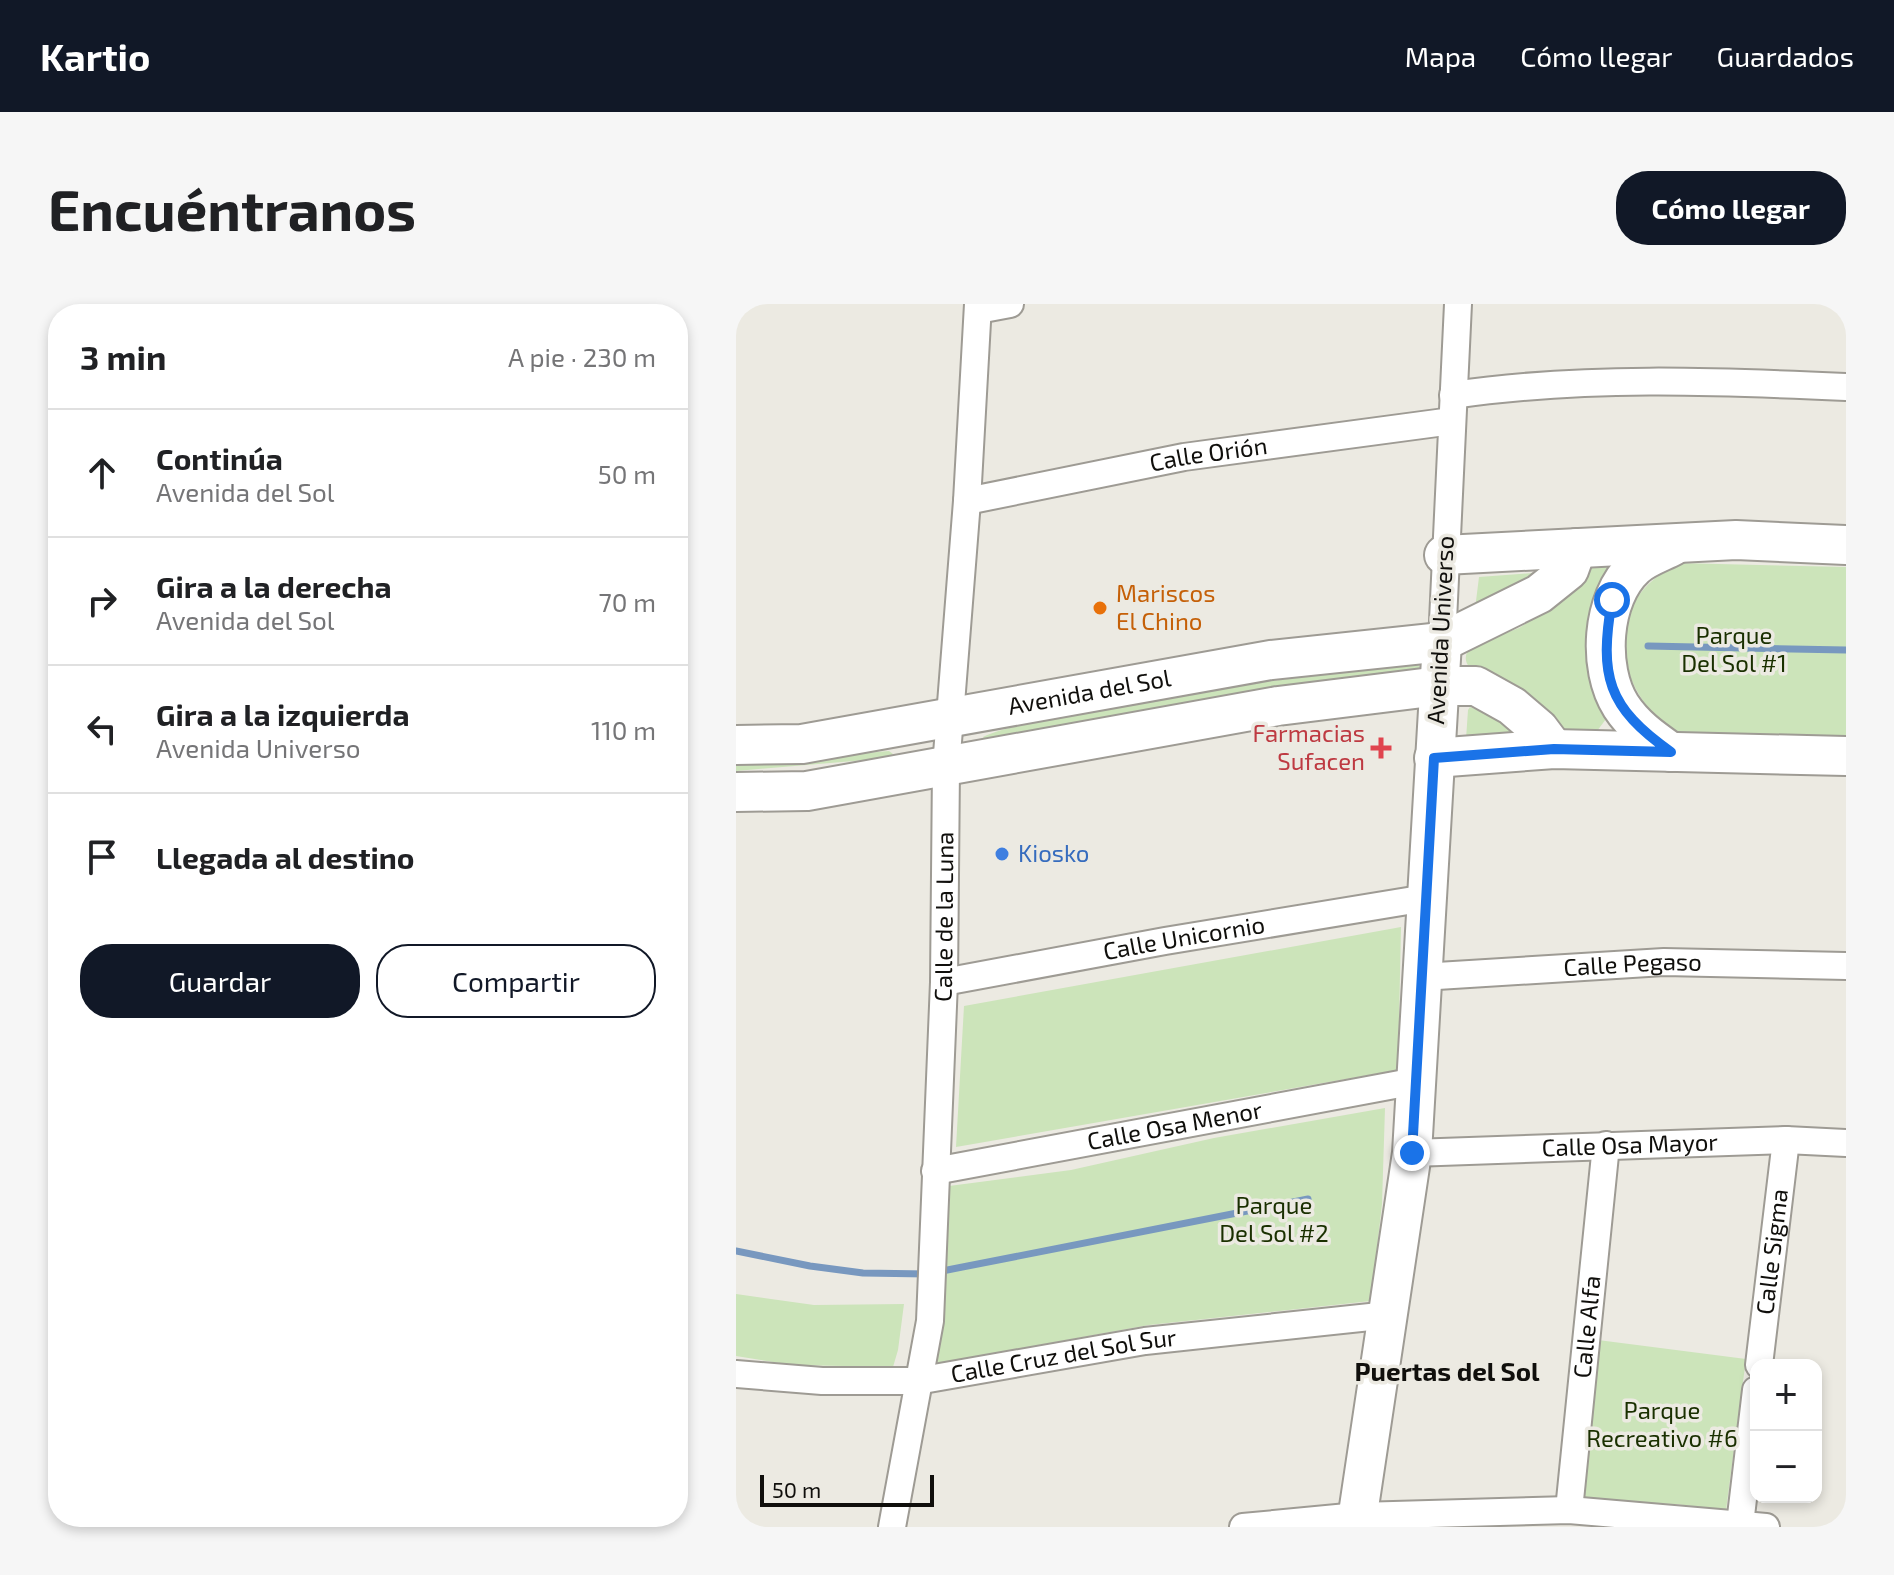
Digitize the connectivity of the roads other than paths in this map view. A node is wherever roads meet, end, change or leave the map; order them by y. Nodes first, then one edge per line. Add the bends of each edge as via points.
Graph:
1 (1010, 304) edge
2 (1458, 304) edge
3 (978, 307) edge
4 (1846, 387) edge
5 (1452, 408) junction
6 (967, 501) junction
7 (1679, 543) junction
8 (1846, 545) edge
9 (1577, 548) junction
10 (1444, 555) junction
11 (1442, 642) junction
12 (1439, 686) junction
13 (950, 718) junction
14 (736, 745) edge
15 (1554, 749) junction
16 (1671, 752) junction
17 (1846, 756) edge
18 (1434, 758) junction
19 (946, 767) junction
20 (736, 792) edge
21 (1426, 898) junction
22 (1846, 966) edge
23 (1421, 977) junction
24 (944, 982) junction
25 (1416, 1081) junction
26 (1786, 1140) junction
27 (1846, 1143) edge
28 (1606, 1145) junction
29 (1412, 1153) junction
30 (935, 1171) junction
31 (1389, 1315) junction
32 (1760, 1359) edge
33 (736, 1374) edge
34 (917, 1381) junction
35 (1755, 1431) edge
36 (1569, 1510) junction
37 (1357, 1522) edge
38 (1753, 1526) edge
39 (892, 1527) edge
40 (1243, 1527) edge

1 - 3 street
2 - 5 street, Avenida Universo
3 - 6 street, Calle de la Luna
4 - 5 street, Calle Orión via 1596,383 1498,389
5 - 6 street, Calle Orión
5 - 10 street, Avenida Universo
6 - 13 street, Calle de la Luna
7 - 8 street
7 - 9 street
7 - 16 street via 1635,567 1612,600 1605,639 1608,676 1620,704 1639,729
9 - 10 street
9 - 11 street, Avenida del Sol via 1569,570 1539,594
10 - 11 street, Avenida Universo
11 - 12 street, Avenida Universo
11 - 13 street, Avenida del Sol via 1271,660
12 - 15 street, Avenida del Sol via 1476,686 1512,706
12 - 18 street, Avenida Universo
12 - 19 street, Avenida del Sol via 1278,706
13 - 14 street, Avenida del Sol via 802,744
13 - 19 street, Calle de la Luna
15 - 16 street
15 - 18 street
16 - 17 street
18 - 21 street, Avenida Universo
19 - 20 street, Avenida del Sol via 807,791
19 - 24 street, Calle de la Luna
21 - 23 street, Avenida Universo
21 - 24 street, Calle Unicornio
22 - 23 street, Calle Pegaso via 1664,962
23 - 25 street, Avenida Universo
24 - 30 street, Calle de la Luna
25 - 29 street, Avenida Universo
25 - 30 street, Calle Osa Menor
26 - 27 street, Calle Osa Mayor
26 - 28 street, Calle Osa Mayor
26 - 32 street, Calle Sigma
28 - 29 street, Calle Osa Mayor
28 - 36 street, Calle Alfa
29 - 31 street, Avenida Universo
30 - 34 street, Calle de la Luna via 930,1321
31 - 34 street, Calle Cruz del Sol Sur via 1145,1341
31 - 37 street, Avenida Universo
33 - 34 street, Calle Cruz del Sol Sur
34 - 39 street, Calle de la Luna
35 - 38 street
36 - 37 street
36 - 38 street
37 - 40 street

